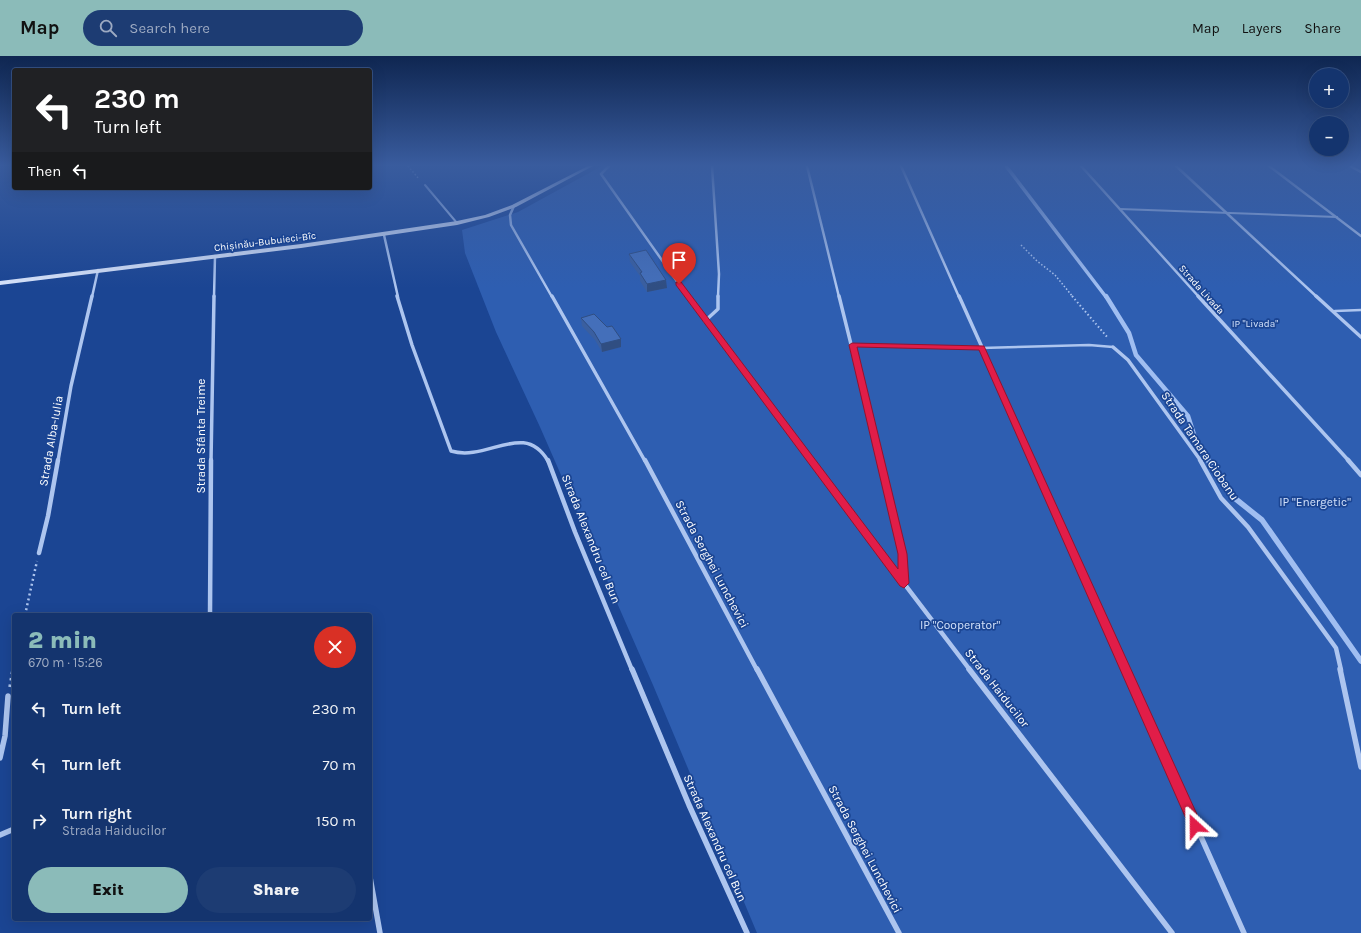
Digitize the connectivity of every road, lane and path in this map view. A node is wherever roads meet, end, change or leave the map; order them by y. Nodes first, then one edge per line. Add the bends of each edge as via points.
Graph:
1 (443, 207) edge
2 (511, 207) edge
3 (514, 207) edge
4 (624, 207) edge
5 (715, 207) edge
6 (817, 207) edge
7 (919, 207) edge
8 (1117, 207) edge
9 (1221, 207) edge
10 (1324, 207) edge
11 (1120, 210) junction
12 (1228, 213) junction
13 (1338, 217) junction
14 (457, 224) junction
15 (384, 235) junction
16 (1361, 236) edge
17 (1021, 245) dead end
18 (215, 256) junction
19 (98, 270) junction
20 (0, 283) edge
21 (1361, 310) edge
22 (1335, 311) junction
23 (705, 321) junction
24 (1361, 338) edge
25 (852, 345) junction
26 (1113, 347) junction
27 (981, 348) junction
28 (1361, 475) edge
29 (39, 553) joint
30 (904, 583) junction
31 (24, 613) edge
32 (210, 613) edge
33 (12, 676) edge
34 (8, 696) joint
35 (0, 758) edge
36 (1361, 767) edge
37 (12, 830) edge
38 (0, 834) edge
39 (372, 887) edge
40 (380, 933) edge
41 (747, 933) edge
42 (899, 933) edge
43 (1172, 933) edge
44 (1244, 933) edge

1 - 14 lane
2 - 14 street, Chișinău-Bubuieci-Bîc
3 - 42 street, Strada Serghei Lunchevici via 510,215 511,225 617,409
4 - 23 street, Strada Haiducilor
5 - 23 street via 719,274 718,308
6 - 25 street
7 - 27 street
8 - 11 street, Strada Livada
9 - 12 street
10 - 13 street
11 - 12 lane
11 - 28 street, Strada Livada
12 - 13 lane
12 - 22 street
13 - 16 street
14 - 15 street, Chișinău-Bubuieci-Bîc
15 - 18 street, Chișinău-Bubuieci-Bîc
15 - 41 street, Strada Alexandru cel Bun via 396,291 412,345 451,451 459,455 533,443 545,454 683,791
17 - 26 path via 1037,262 1055,275
18 - 19 street, Chișinău-Bubuieci-Bîc
18 - 32 street, Strada Sfânta Treime via 211,384
19 - 20 street, Chișinău-Bubuieci-Bîc
19 - 29 street, Strada Alba-Iulia via 71,386
21 - 22 lane
22 - 24 street
23 - 30 street, Strada Haiducilor
25 - 27 lane
25 - 30 street via 903,554
26 - 27 lane
26 - 36 street, Strada Tamara Ciobanu via 1128,360 1202,463 1221,498 1248,527 1336,648
27 - 44 street
29 - 31 path
30 - 43 street, Strada Haiducilor
33 - 34 path
34 - 35 street via 5,736
37 - 38 street
39 - 40 street

